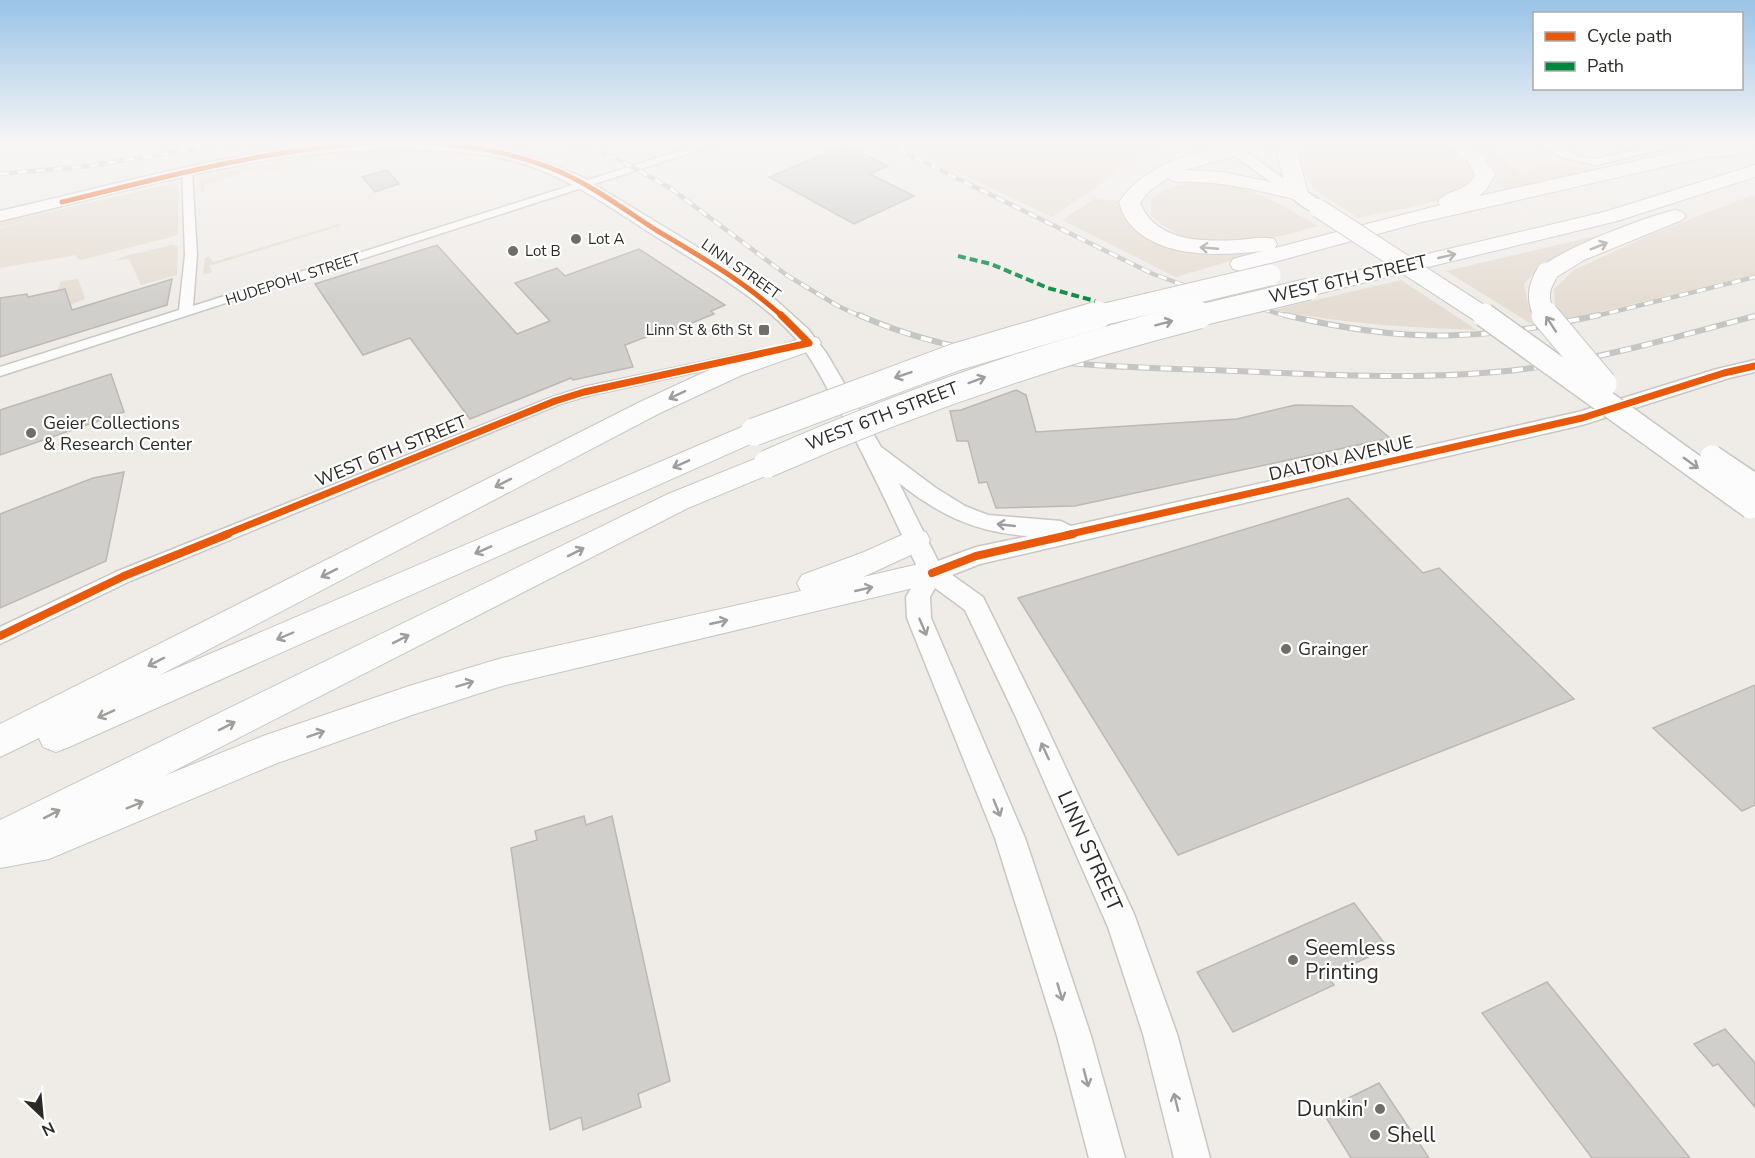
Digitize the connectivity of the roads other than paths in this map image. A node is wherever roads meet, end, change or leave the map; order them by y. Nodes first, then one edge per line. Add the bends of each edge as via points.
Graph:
1 (87, 196) edge
2 (187, 196) edge
3 (551, 196) edge
4 (602, 196) edge
5 (1133, 196) edge
6 (1301, 196) edge
7 (1461, 196) edge
8 (1507, 196) edge
9 (1584, 196) edge
10 (1677, 196) edge
11 (1721, 196) edge
12 (0, 214) edge
13 (1428, 214) junction
14 (1520, 214) dead end
15 (1408, 241) dead end
16 (1346, 249) junction
17 (186, 313) junction
18 (1079, 320) junction
19 (1507, 330) junction
20 (809, 343) junction
21 (1755, 366) edge
22 (0, 372) edge
23 (1603, 384) junction
24 (872, 449) junction
25 (1754, 501) edge
26 (1085, 530) junction
27 (915, 540) junction
28 (932, 573) junction
29 (766, 611) junction
30 (0, 636) edge
31 (0, 741) edge
32 (0, 761) edge
33 (0, 840) edge
34 (0, 850) edge
35 (1107, 1158) edge
36 (1192, 1158) edge

1 - 12 main road, LINN STREET
2 - 17 street via 191,255
3 - 17 street, HUDEPOHL STREET
4 - 20 main road, LINN STREET via 754,292
16 -> 5 highway via 1319,233 1241,248 1178,242 1144,227 1131,210 1129,202
6 - 19 main road, bridge
7 - 13 highway via 1432,207
8 - 13 highway
9 - 14 highway
33 -> 10 highway, WEST 6TH STREET, bridge via 678,501 894,410 1094,342 1600,219
23 -> 11 highway, bridge via 1542,311 1540,281 1576,255
13 - 16 highway
15 - 16 highway, WEST 6TH STREET
16 - 18 highway, WEST 6TH STREET, bridge via 1270,275
16 - 18 highway, bridge via 1241,264 1108,305
17 - 22 street, HUDEPOHL STREET
18 -> 32 highway, WEST 6TH STREET, bridge via 888,380 754,432
19 - 23 main road, bridge
19 -> 25 main road, bridge
20 - 24 main road, LINN STREET
20 - 30 street, WEST 6TH STREET via 555,401 124,576
20 -> 31 highway via 733,369 651,407
21 - 26 main road, DALTON AVENUE via 1582,418
23 - 25 main road, bridge
26 -> 24 main road via 1012,526 976,519 937,499
24 - 27 main road, LINN STREET
26 - 28 main road, DALTON AVENUE via 976,556
27 - 28 main road, LINN STREET
27 - 29 highway via 808,584
29 -> 28 highway
28 -> 35 main road via 918,597 919,618 1010,838 1074,1036
36 -> 28 main road, LINN STREET via 1138,966 1062,787 974,604
34 -> 29 highway via 49,841 263,752 492,675

